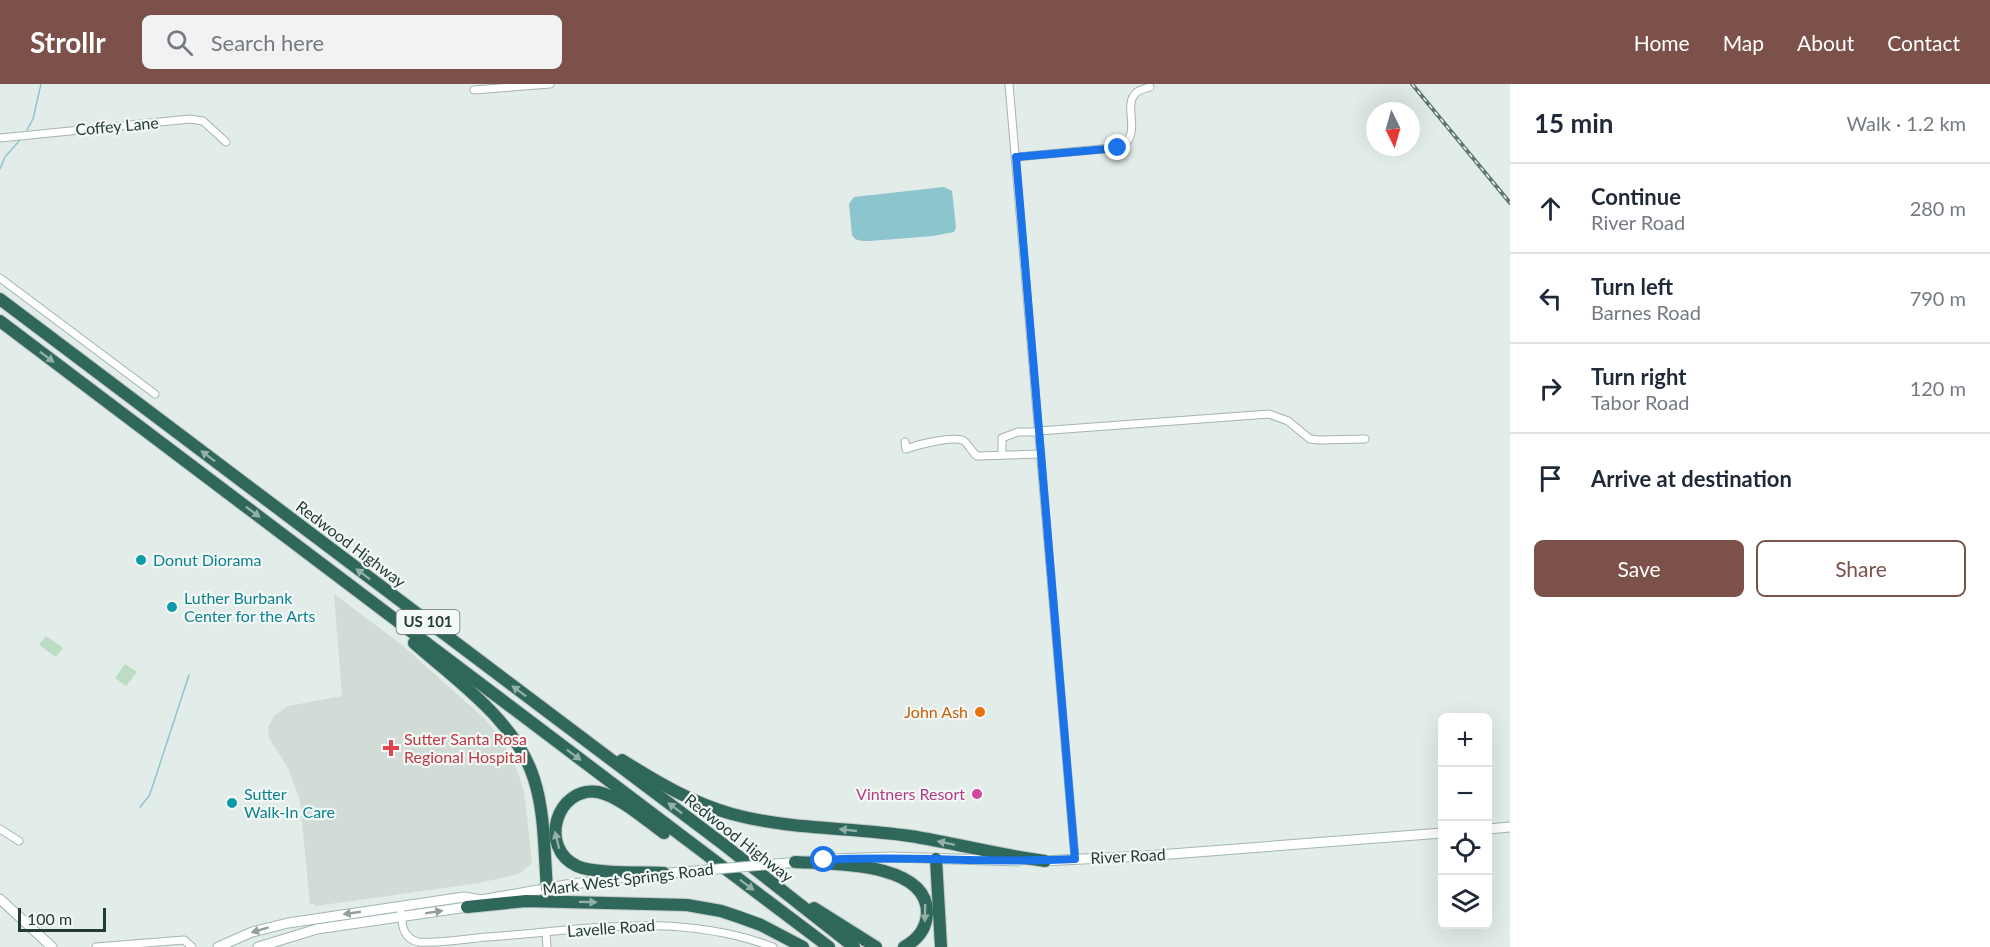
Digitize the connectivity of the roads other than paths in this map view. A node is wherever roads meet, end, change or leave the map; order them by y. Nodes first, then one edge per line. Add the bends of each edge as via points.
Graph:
1 (550, 84) edge
2 (1009, 84) edge
3 (1150, 87) dead end
4 (474, 90) dead end
5 (0, 138) edge
6 (226, 142) dead end
7 (1016, 157) junction
8 (0, 278) edge
9 (0, 299) edge
10 (0, 321) edge
11 (155, 394) dead end
12 (1039, 431) junction
13 (1365, 439) dead end
14 (905, 442) dead end
15 (1041, 454) junction
16 (1002, 455) junction
17 (377, 606) junction
18 (562, 723) junction
19 (1510, 827) edge
20 (0, 829) edge
21 (1492, 829) edge
22 (1438, 832) edge
23 (19, 841) dead end
24 (697, 848) junction
25 (936, 859) junction
26 (1075, 859) junction
27 (1045, 861) junction
28 (795, 862) junction
29 (776, 864) joint
30 (664, 873) junction
31 (775, 887) junction
32 (547, 888) junction
33 (0, 899) edge
34 (481, 900) junction
35 (401, 907) junction
36 (467, 907) junction
37 (402, 917) junction
38 (546, 933) junction
39 (475, 938) junction
40 (409, 943) edge
41 (52, 947) edge
42 (97, 947) edge
43 (192, 947) edge
44 (218, 947) edge
45 (258, 947) edge
46 (476, 947) edge
47 (547, 947) edge
48 (773, 947) edge
49 (803, 947) edge
50 (829, 947) edge
51 (854, 947) edge
52 (876, 947) edge
53 (904, 947) edge
54 (941, 947) edge

1 - 4 street
2 - 7 street
3 - 7 street via 1134,96 1132,134 1122,147
5 - 6 street, Coffey Lane via 190,119 203,121
7 - 12 street
8 - 11 street
18 -> 9 highway, Redwood Highway / US 101
10 -> 17 highway, Redwood Highway / US 101
12 - 13 street via 1269,414 1288,421 1310,439
12 - 15 street
12 - 16 street via 1002,438
14 - 16 street via 906,449 929,442 960,440 977,456
15 - 16 street
15 - 26 street
17 -> 24 highway, Redwood Highway / US 101
17 - 32 highway via 513,736 538,793
27 -> 18 highway via 906,836 733,814 678,794
31 -> 18 highway, Redwood Highway / US 101
19 - 21 main road
20 - 23 street
22 - 26 main road, River Road
30 -> 24 highway via 576,866 562,854 556,841 560,812 576,796 599,792 666,834
24 -> 50 highway, Redwood Highway / US 101
25 - 27 main road, River Road
25 - 28 main road, River Road via 868,857
25 - 54 highway
26 - 27 main road, River Road
28 - 29 main road, River Road
28 -> 53 highway via 866,867 911,884 922,896 927,916 921,933
29 - 30 main road, Mark West Springs Road, bridge
30 - 32 main road, Mark West Springs Road
31 - 51 highway, Redwood Highway / US 101
31 - 52 highway
32 - 34 main road, Mark West Springs Road
33 - 41 main road
34 - 35 main road, Mark West Springs Road via 464,897
34 - 36 main road, Mark West Springs Road
35 - 37 street, Lavelle Road
35 -> 44 main road, Mark West Springs Road via 288,923 252,932
37 -> 36 main road, Mark West Springs Road
36 -> 49 highway via 526,901 687,905 739,917
37 - 40 street, Lavelle Road
37 - 45 main road, Mark West Springs Road via 306,931
38 - 39 street, Lavelle Road
38 - 47 street
38 - 48 street, Lavelle Road via 669,925 723,932
39 - 40 street, Lavelle Road
39 - 46 street
42 - 43 street via 184,940

